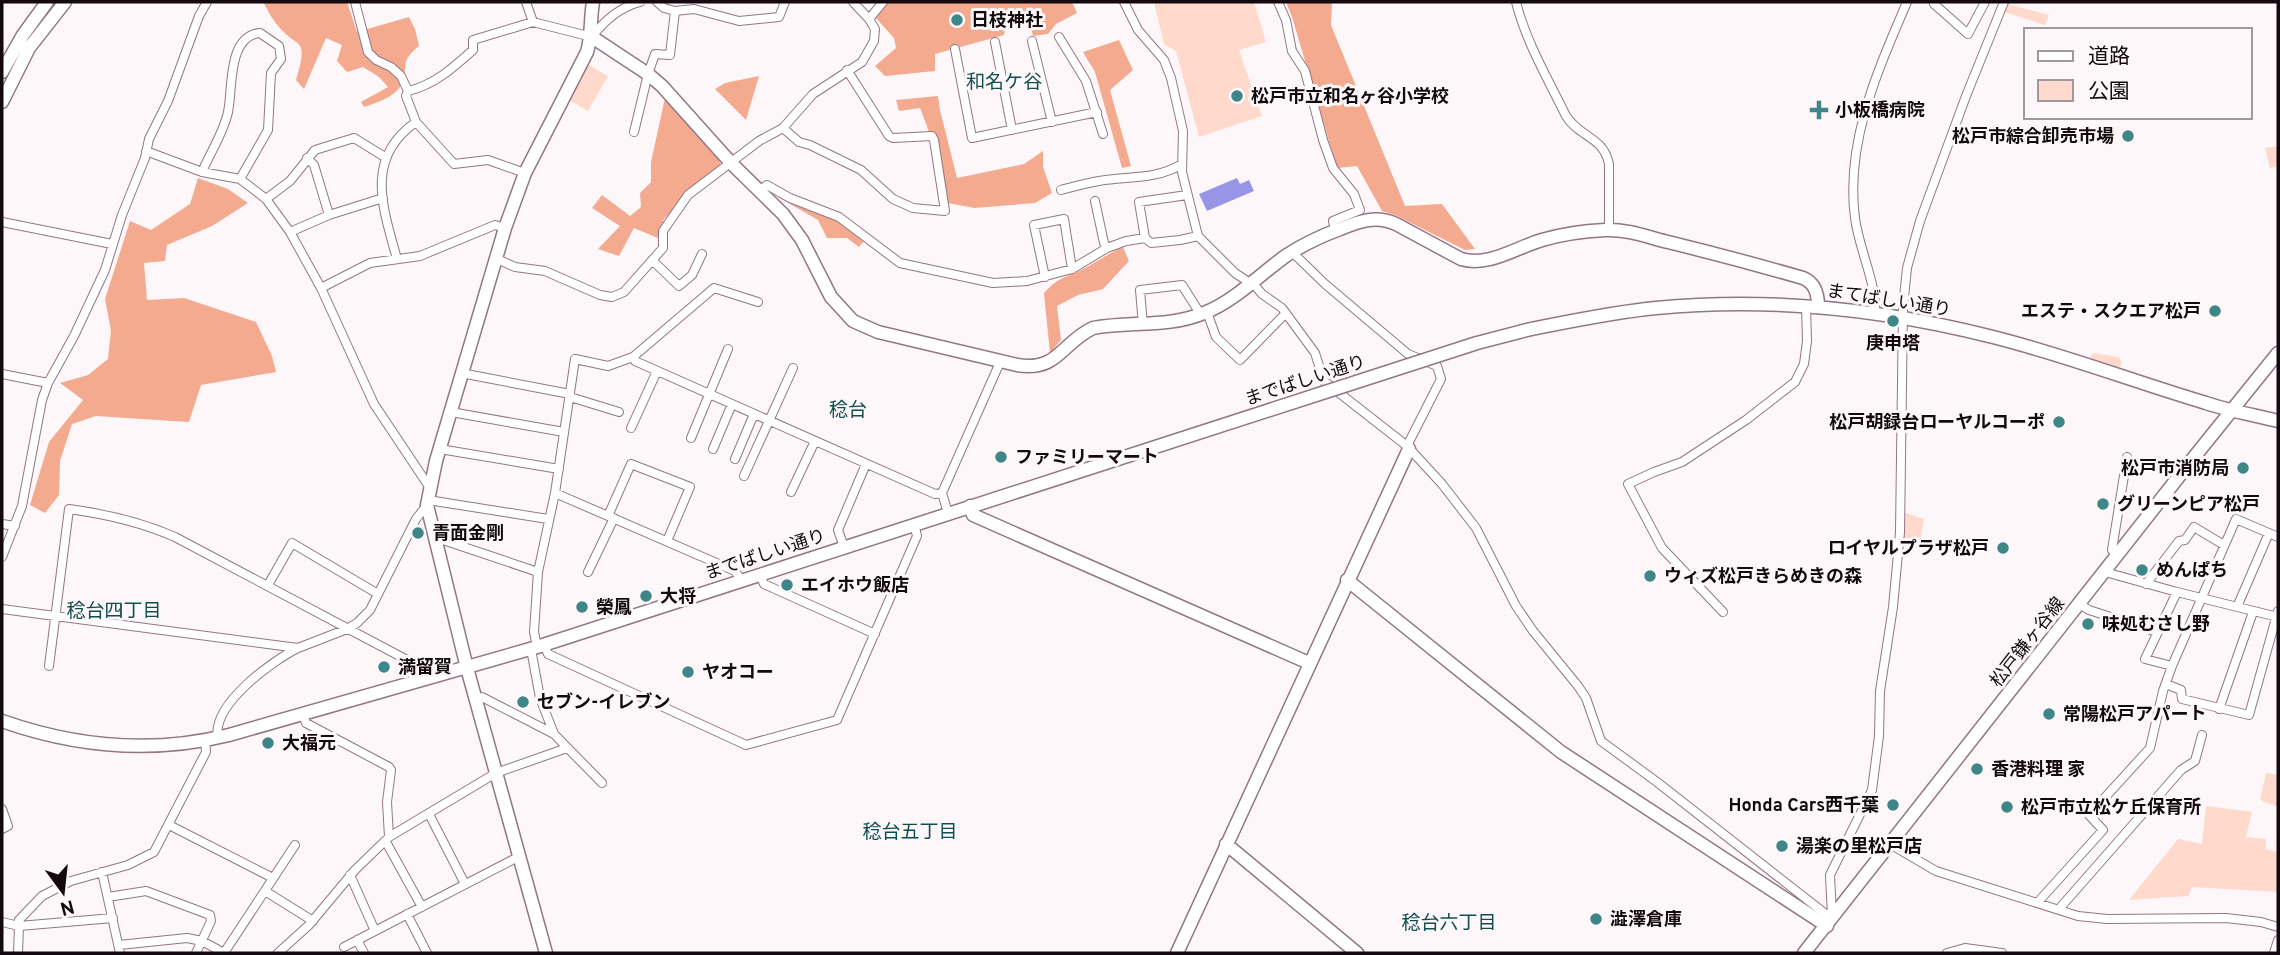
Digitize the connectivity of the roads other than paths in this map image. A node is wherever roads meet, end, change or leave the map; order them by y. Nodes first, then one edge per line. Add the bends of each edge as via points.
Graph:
1 (47, 2) edge
2 (65, 2) edge
3 (207, 2) edge
4 (355, 2) edge
5 (526, 2) edge
6 (593, 2) edge
7 (640, 2) edge
8 (657, 2) edge
9 (785, 2) edge
10 (853, 2) edge
11 (883, 2) edge
12 (1124, 2) edge
13 (1278, 2) edge
14 (1516, 2) edge
15 (1907, 2) edge
16 (1935, 2) edge
17 (1985, 2) edge
18 (2004, 2) edge
19 (675, 10) junction
20 (1999, 12) junction
21 (869, 19) junction
22 (533, 22) junction
23 (592, 37) junction
24 (1059, 37) dead end
25 (1032, 41) dead end
26 (995, 42) dead end
27 (955, 48) dead end
28 (847, 70) junction
29 (2, 72) edge
30 (648, 74) junction
31 (408, 91) junction
32 (2, 102) edge
33 (1097, 112) junction
34 (416, 122) junction
35 (1052, 122) junction
36 (783, 128) junction
37 (1012, 130) junction
38 (634, 132) dead end
39 (1104, 134) dead end
40 (146, 150) junction
41 (385, 157) junction
42 (307, 158) junction
43 (731, 163) junction
44 (1182, 164) junction
45 (202, 172) junction
46 (525, 173) junction
47 (240, 179) junction
48 (1060, 190) dead end
49 (759, 191) junction
50 (1186, 195) junction
51 (383, 198) junction
52 (267, 199) junction
53 (1095, 201) dead end
54 (329, 215) junction
55 (2, 222) edge
56 (505, 228) junction
57 (1335, 230) junction
58 (1609, 230) junction
59 (290, 232) junction
60 (1198, 236) junction
61 (1145, 238) junction
62 (112, 244) junction
63 (1107, 248) junction
64 (1292, 252) junction
65 (702, 254) dead end
66 (495, 258) junction
67 (397, 259) junction
68 (653, 260) junction
69 (1072, 268) junction
70 (1045, 277) junction
71 (1251, 282) junction
72 (321, 288) junction
73 (758, 302) dead end
74 (1812, 306) junction
75 (1286, 313) junction
76 (1875, 313) junction
77 (1204, 314) junction
78 (1903, 317) junction
79 (1143, 325) junction
80 (1531, 330) joint
81 (727, 349) dead end
82 (2278, 353) edge
83 (633, 357) junction
84 (1001, 360) junction
85 (793, 368) dead end
86 (657, 371) junction
87 (461, 373) junction
88 (2, 374) edge
89 (48, 383) junction
90 (708, 394) junction
91 (570, 396) junction
92 (732, 404) junction
93 (2232, 410) junction
94 (451, 412) junction
95 (620, 412) dead end
96 (754, 414) junction
97 (768, 420) junction
98 (2278, 421) edge
99 (631, 428) dead end
100 (564, 432) junction
101 (691, 438) dead end
102 (815, 441) junction
103 (1408, 447) junction
104 (440, 449) junction
105 (713, 449) dead end
106 (2127, 457) dead end
107 (735, 459) dead end
108 (866, 464) junction
109 (559, 469) junction
110 (744, 476) dead end
111 (791, 492) dead end
112 (555, 493) junction
113 (942, 493) junction
114 (428, 497) junction
115 (970, 506) junction
116 (948, 513) junction
117 (611, 517) junction
118 (548, 519) junction
119 (2, 524) edge
120 (914, 524) junction
121 (15, 526) junction
122 (2274, 535) edge
123 (433, 536) junction
124 (667, 541) junction
125 (2224, 545) junction
126 (844, 547) junction
127 (2118, 555) junction
128 (2, 557) edge
129 (538, 572) junction
130 (588, 572) dead end
131 (2105, 572) junction
132 (760, 575) junction
133 (1347, 580) junction
134 (743, 581) junction
135 (2146, 584) junction
136 (268, 585) junction
137 (2176, 592) junction
138 (378, 594) junction
139 (2202, 598) junction
140 (2079, 604) junction
141 (2237, 607) junction
142 (2, 609) edge
143 (1723, 612) dead end
144 (2253, 612) junction
145 (2278, 615) edge
146 (55, 617) junction
147 (347, 629) junction
148 (2157, 632) junction
149 (875, 634) junction
150 (537, 647) junction
151 (298, 648) junction
152 (1309, 663) junction
153 (49, 666) dead end
154 (2172, 666) junction
155 (467, 668) junction
156 (429, 679) junction
157 (2166, 684) junction
158 (475, 699) junction
159 (2219, 709) junction
160 (303, 715) junction
161 (2, 721) edge
162 (554, 734) junction
163 (2202, 735) dead end
164 (211, 739) junction
165 (567, 748) junction
166 (496, 773) junction
167 (602, 783) dead end
168 (2, 809) edge
169 (429, 814) junction
170 (169, 825) junction
171 (2, 829) edge
172 (388, 839) junction
173 (1226, 844) junction
174 (1890, 844) junction
175 (295, 845) dead end
176 (520, 856) junction
177 (102, 872) junction
178 (350, 876) junction
179 (273, 878) junction
180 (465, 884) junction
181 (265, 891) junction
182 (108, 897) junction
183 (2038, 902) junction
184 (422, 906) junction
185 (2059, 909) junction
186 (408, 914) junction
187 (113, 918) junction
188 (313, 921) junction
189 (2, 922) edge
190 (1830, 922) junction
191 (19, 926) junction
192 (2278, 927) edge
193 (375, 931) junction
194 (358, 940) junction
195 (2278, 940) edge
196 (202, 941) junction
197 (344, 947) dead end
198 (120, 949) edge
199 (18, 953) edge
200 (196, 953) edge
201 (278, 953) edge
202 (364, 953) edge
203 (427, 953) edge
204 (546, 953) edge
205 (1177, 953) edge
206 (1357, 953) edge
207 (1804, 953) edge
208 (1947, 953) edge
209 (2003, 953) edge
210 (2274, 953) edge

1 - 29 street
2 - 32 street via 29,48
3 - 40 street
4 - 31 street via 368,51 401,76
5 - 22 street
6 - 23 street
7 - 23 street via 602,24
8 - 19 street
9 - 19 street via 779,17 739,21 694,9
10 - 21 street
11 - 21 street
12 - 44 street via 1138,30 1164,60 1183,131
13 - 57 street via 1292,51 1305,71 1333,168 1354,194 1360,210 1333,221
14 - 58 street via 1566,116 1600,144 1607,156
15 - 76 street via 1866,106 1854,160 1854,216 1875,296
16 - 17 street via 1968,34
17 - 20 street
18 - 20 street
19 - 30 street via 670,55 655,54
20 - 78 street via 1914,239
21 - 28 street via 875,29 874,41 863,62
22 - 23 street
22 - 31 street via 473,40 472,50 458,63 432,83
23 - 30 street
23 - 46 street
24 - 33 street via 1086,81
25 - 35 street
26 - 37 street
27 - 37 street via 972,138
28 - 36 street via 813,94
28 - 36 street via 890,136 932,136 945,211 913,208 893,199 860,170 799,142
30 - 38 street
30 - 43 street
31 - 34 street
33 - 35 street
33 - 39 street
34 - 41 street
34 - 46 street via 454,164 488,160
35 - 37 street
36 - 43 street
40 - 45 street
40 - 62 street
41 - 42 street via 354,138 315,150
41 - 51 street
42 - 52 street via 290,181
42 - 54 street via 314,164
43 - 49 street
43 - 68 street via 688,195 663,231 663,248
44 - 48 street via 1156,175
44 - 50 street
45 - 47 street
45 - 47 street via 228,113 234,60 246,38 260,33 279,46 281,58 271,73 268,130
46 - 56 street
47 - 52 street
49 - 70 street via 767,186 839,217 912,267 993,283
49 - 84 street via 793,226 831,297 853,321 878,332
50 - 60 street
50 - 61 street via 1139,202
51 - 54 street
51 - 67 street
52 - 59 street
53 - 63 street
54 - 59 street
55 - 62 street
56 - 66 street
56 - 67 street via 495,225 419,256
57 - 58 street via 1367,220 1386,220 1461,259 1481,262 1545,239
57 - 64 street
58 - 74 street via 1809,280 1818,297
59 - 72 street
60 - 61 street via 1151,243
60 - 71 street via 1235,273
61 - 63 street
62 - 89 street via 105,270
63 - 69 street
64 - 71 street
64 - 103 street via 1408,354 1437,366 1441,379
65 - 68 street via 692,275 679,286
66 - 68 street via 612,297 624,292
66 - 87 street
67 - 72 street via 370,263
69 - 70 street
69 - 70 street via 1063,219 1034,225
71 - 75 street
71 - 77 street
72 - 114 street via 374,404
73 - 83 street via 714,288
74 - 76 street, まてばしい通り
74 - 80 street, まてばしい通り via 1657,308
74 - 143 street via 1804,364 1795,382 1682,462 1628,484 1662,548
75 - 77 street via 1240,360 1216,337
75 - 103 street via 1315,353 1324,381
76 - 78 street, まてばしい通り
77 - 79 street
77 - 79 street via 1182,285 1140,290
78 - 93 street, まてばしい通り via 1994,337
78 - 190 street via 1900,532 1880,691 1879,736 1872,790 1830,875
79 - 84 street via 1093,328 1039,366
80 - 115 street, までばしい通り, bridge
81 - 90 street
82 - 93 street, 松戸鎌ヶ谷線
83 - 86 street
83 - 91 street via 608,366 576,359
84 - 113 street
85 - 97 street
86 - 90 street
86 - 99 street
87 - 91 street
87 - 94 street
88 - 89 street
89 - 121 street
90 - 92 street
90 - 101 street
91 - 95 street
91 - 100 street
92 - 96 street
92 - 105 street
93 - 98 street, まてばしい通り
93 - 127 street, 松戸鎌ヶ谷線
94 - 100 street
94 - 104 street
96 - 97 street
96 - 107 street
97 - 102 street
97 - 110 street
100 - 109 street
102 - 108 street
102 - 111 street
103 - 133 street
103 - 190 street via 1476,527 1516,606 1586,698 1601,741
104 - 109 street
104 - 114 street
106 - 127 street via 2112,550
108 - 113 street
108 - 126 street via 838,530
109 - 112 street
112 - 117 street
112 - 118 street
113 - 116 street
114 - 118 street
114 - 123 street
114 - 138 street
115 - 116 street, までばしい通り
115 - 152 street via 973,515
116 - 120 street, までばしい通り
117 - 124 street
117 - 124 street via 631,464 690,487
117 - 130 street
118 - 129 street
119 - 121 street
120 - 126 street, までばしい通り
120 - 149 street via 916,536
121 - 128 street
122 - 125 street via 2236,519
122 - 141 street
123 - 129 street
123 - 155 street
124 - 134 street via 735,571
125 - 135 street via 2194,527
125 - 139 street
126 - 132 street, までばしい通り
127 - 131 street, 松戸鎌ヶ谷線
129 - 150 street
131 - 135 street
131 - 140 street, 松戸鎌ヶ谷線
132 - 134 street, までばしい通り
132 - 149 street via 764,584
133 - 152 street
133 - 190 street via 1561,752
134 - 150 street, までばしい通り
135 - 137 street
136 - 138 street via 292,543
136 - 146 street via 151,526 69,509
136 - 147 street
137 - 139 street
137 - 148 street
138 - 147 street via 370,610
139 - 141 street
139 - 154 street
140 - 148 street
140 - 174 street, 松戸鎌ヶ谷線
141 - 144 street
142 - 146 street
144 - 145 street
144 - 159 street
145 - 159 street via 2249,715
146 - 151 street
146 - 153 street
147 - 151 street
147 - 156 street via 426,670
148 - 154 street via 2145,659
149 - 150 street via 837,720 746,744
150 - 155 street, までばしい通り
150 - 162 street via 540,698
151 - 164 street via 278,658 228,705
152 - 173 street
154 - 157 street
155 - 156 street, までばしい通り
155 - 158 street
156 - 160 street, までばしい通り
157 - 159 street via 2180,690 2182,699
157 - 183 street via 2150,748 2089,816 2102,830
158 - 162 street via 482,697
158 - 166 street
160 - 164 street, までばしい通り
160 - 172 street via 306,723 389,766
161 - 164 street, までばしい通り via 103,746
162 - 165 street
163 - 185 street via 2195,761 2181,770
164 - 170 street
165 - 166 street
165 - 167 street
166 - 169 street
166 - 176 street
168 - 171 street via 8,826
169 - 172 street
169 - 180 street
170 - 177 street via 150,855
170 - 179 street
172 - 178 street
172 - 184 street
173 - 205 street
173 - 206 street
174 - 183 street via 1936,871
174 - 190 street, 松戸鎌ヶ谷線
175 - 179 street
176 - 180 street
176 - 204 street
177 - 182 street
177 - 191 street via 41,896 19,920
178 - 188 street
178 - 193 street
179 - 181 street
180 - 184 street
181 - 188 street
181 - 196 street via 224,953
182 - 187 street
182 - 196 street via 146,891 209,915
183 - 185 street
184 - 186 street
185 - 192 street via 2094,919 2226,918
186 - 193 street
186 - 203 street
187 - 191 street
187 - 198 street
188 - 201 street
189 - 191 street
190 - 207 street, 松戸鎌ヶ谷線
191 - 199 street
193 - 194 street
194 - 197 street
194 - 202 street
195 - 210 street
196 - 198 street via 164,939
196 - 200 street
208 - 209 street via 1965,947

